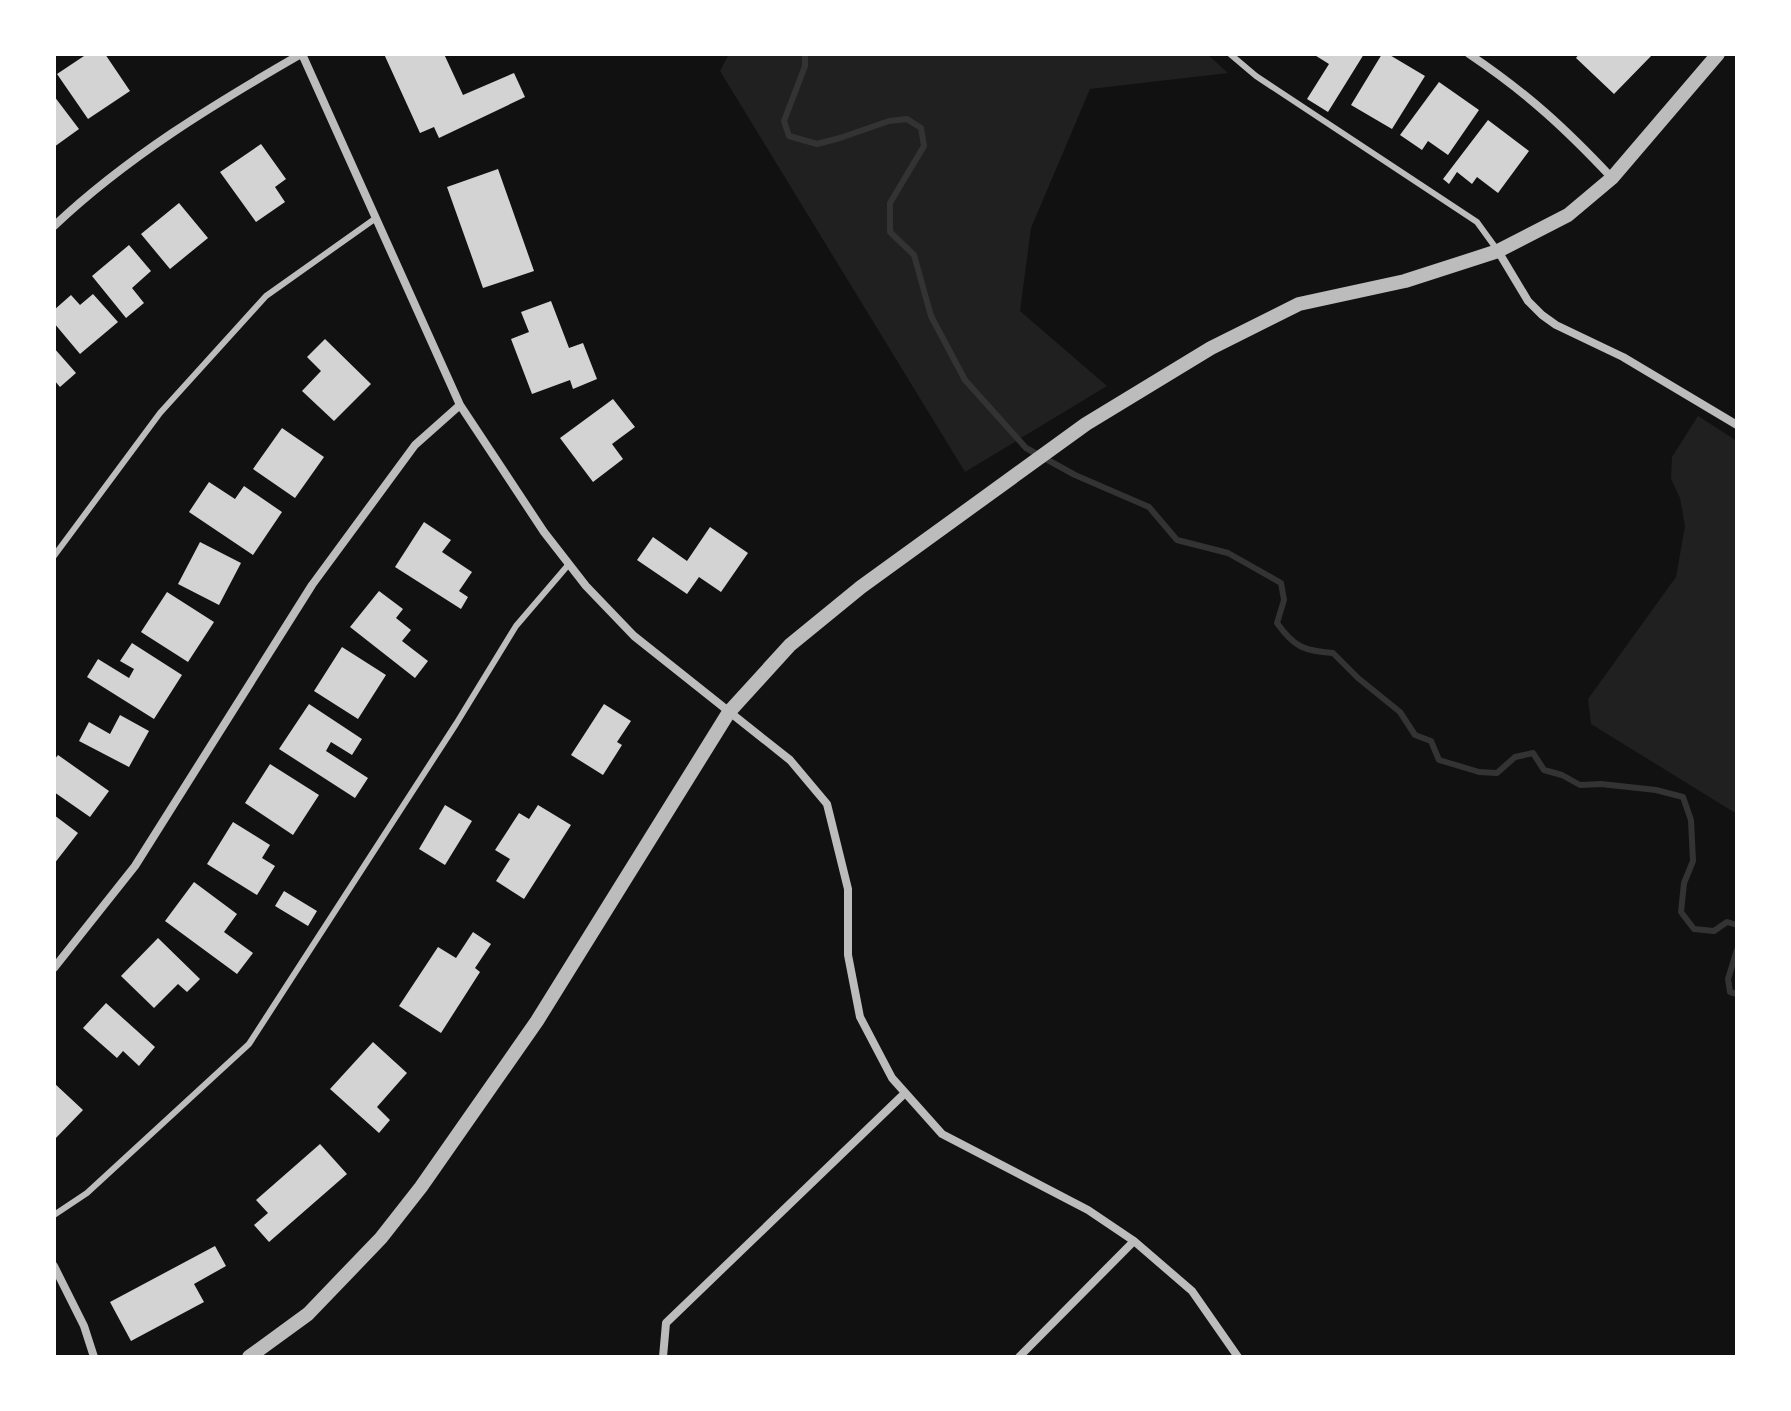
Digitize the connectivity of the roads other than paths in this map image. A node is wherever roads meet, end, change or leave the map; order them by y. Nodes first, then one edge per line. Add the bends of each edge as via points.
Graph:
1 (302, 54) edge
2 (1230, 54) edge
3 (1469, 54) edge
4 (1718, 54) edge
5 (1612, 178) junction
6 (376, 218) junction
7 (54, 226) edge
8 (1498, 251) junction
9 (460, 405) junction
10 (1737, 425) edge
11 (54, 556) edge
12 (569, 564) junction
13 (729, 712) junction
14 (54, 968) edge
15 (905, 1093) junction
16 (54, 1215) edge
17 (1134, 1241) junction
18 (54, 1266) edge
19 (94, 1357) edge
20 (249, 1357) edge
21 (663, 1357) edge
22 (1019, 1357) edge
23 (1238, 1357) edge

1 - 6 street
1 - 7 street via 213,105
2 - 8 lane via 1477,222
3 - 5 street via 1560,123
4 - 5 street
5 - 8 street via 1568,215
6 - 9 street
6 - 11 lane via 266,296 160,413
8 - 10 street via 1542,315
8 - 13 street via 1405,281 1299,304 1211,348 1086,424 861,587 790,645
9 - 12 street
9 - 14 street via 415,445 312,585 135,866
12 - 13 street via 634,636
12 - 16 lane via 516,626 249,1044 87,1193
13 - 15 street via 790,760 827,804 848,889 848,955 860,1017
13 - 20 street via 537,1021 421,1187 381,1238 308,1314
15 - 17 street via 942,1134 1088,1210
15 - 21 street via 666,1323
17 - 22 street
17 - 23 street via 1192,1291
18 - 19 street

